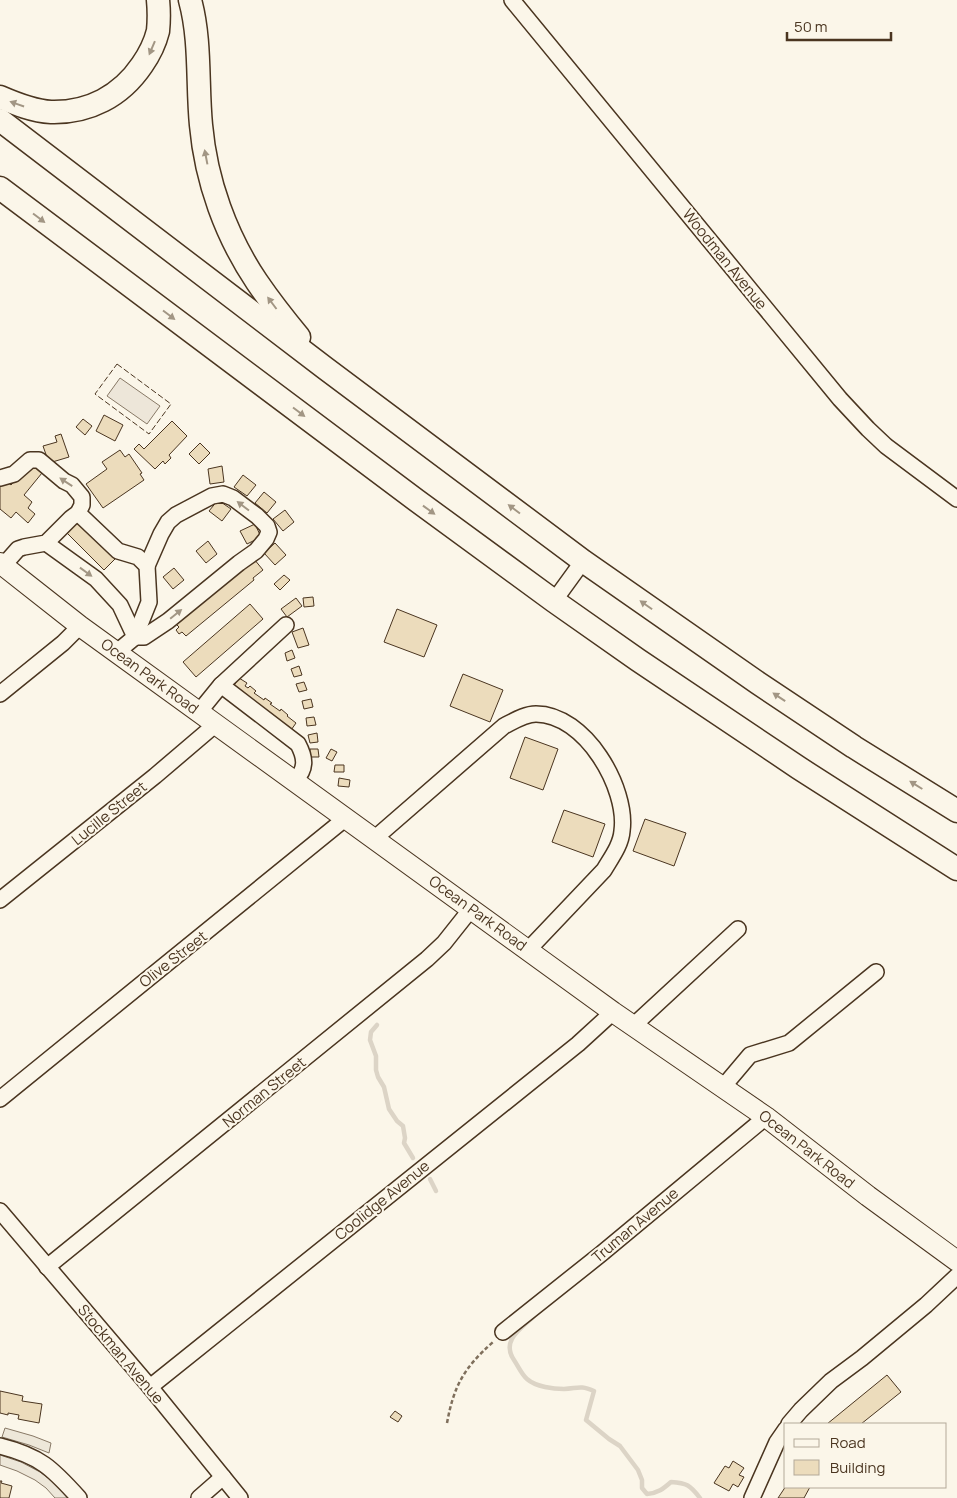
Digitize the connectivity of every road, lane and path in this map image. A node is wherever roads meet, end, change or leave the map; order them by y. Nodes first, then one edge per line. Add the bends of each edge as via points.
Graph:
1 (158, 0) edge
2 (190, 0) edge
3 (512, 0) edge
4 (0, 97) edge
5 (0, 120) edge
6 (0, 188) edge
7 (325, 368) junction
8 (0, 478) edge
9 (957, 499) edge
10 (78, 513) junction
11 (46, 543) junction
12 (583, 561) junction
13 (2, 565) edge
14 (147, 566) junction
15 (554, 601) junction
16 (80, 626) junction
17 (286, 626) dead end
18 (134, 637) junction
19 (118, 652) junction
20 (221, 685) junction
21 (0, 694) edge
22 (199, 712) junction
23 (216, 724) junction
24 (295, 781) junction
25 (957, 811) edge
26 (346, 818) junction
27 (374, 838) junction
28 (957, 869) edge
29 (0, 900) edge
30 (472, 909) junction
31 (738, 929) dead end
32 (528, 950) junction
33 (876, 972) dead end
34 (613, 1012) junction
35 (633, 1026) junction
36 (723, 1087) junction
37 (0, 1099) edge
38 (766, 1117) junction
39 (0, 1211) edge
40 (957, 1261) edge
41 (47, 1267) junction
42 (957, 1276) edge
43 (503, 1332) joint
44 (150, 1387) junction
45 (447, 1423) dead end
46 (790, 1423) edge
47 (784, 1432) edge
48 (0, 1446) edge
49 (223, 1477) junction
50 (79, 1498) edge
51 (199, 1498) edge
52 (240, 1498) edge
53 (752, 1498) edge

1 -> 4 highway via 158,30 150,52 131,80 116,94 83,109 64,112 35,110
7 -> 2 highway via 256,281 223,217 205,157 196,30
3 - 9 street, Woodman Avenue via 840,399 886,446
5 - 7 highway
6 -> 15 highway
12 -> 7 highway
10 -> 8 street via 82,502 80,493 39,460 30,460 14,474
10 - 11 street
10 - 14 street via 118,551 138,557
11 - 13 street via 18,549
11 -> 18 street via 96,579 120,605
12 - 15 street
25 -> 12 highway via 758,683
13 - 16 main road, Ocean Park Road
14 - 18 street via 149,602
18 -> 14 street via 144,637 168,621 256,551 269,532 257,516 233,498 223,494 212,496 168,522
15 - 28 highway via 798,768
16 - 19 main road, Ocean Park Road
16 - 21 street
17 - 20 street
18 - 19 street
19 - 22 main road, Ocean Park Road
20 - 22 street
20 - 24 street via 298,744 304,768
22 - 23 main road, Ocean Park Road
23 - 24 main road, Ocean Park Road
23 - 29 street, Lucille Street
24 - 26 main road, Ocean Park Road
26 - 27 main road, Ocean Park Road
26 - 37 street, Olive Street
27 - 30 main road, Ocean Park Road
27 - 32 street via 510,724 537,714 548,716 581,734 596,751 613,782 621,808 622,832 604,870
30 - 32 main road, Ocean Park Road
30 - 41 street, Norman Street via 427,959
31 - 35 street
32 - 34 main road, Ocean Park Road
33 - 36 street via 789,1043 750,1055
34 - 35 main road, Ocean Park Road
34 - 44 street, Coolidge Avenue via 578,1044
35 - 36 main road, Ocean Park Road
36 - 38 main road, Ocean Park Road
38 - 40 main road, Ocean Park Road
38 - 43 street, Truman Avenue
39 - 41 street, Stockman Avenue
41 - 44 street, Stockman Avenue
42 - 46 street via 831,1381
43 - 45 path via 472,1362 459,1381 450,1403
44 - 49 street, Stockman Avenue
47 - 53 street
48 - 50 street via 29,1454 42,1462
49 - 51 street
49 - 52 street, Stockman Avenue

